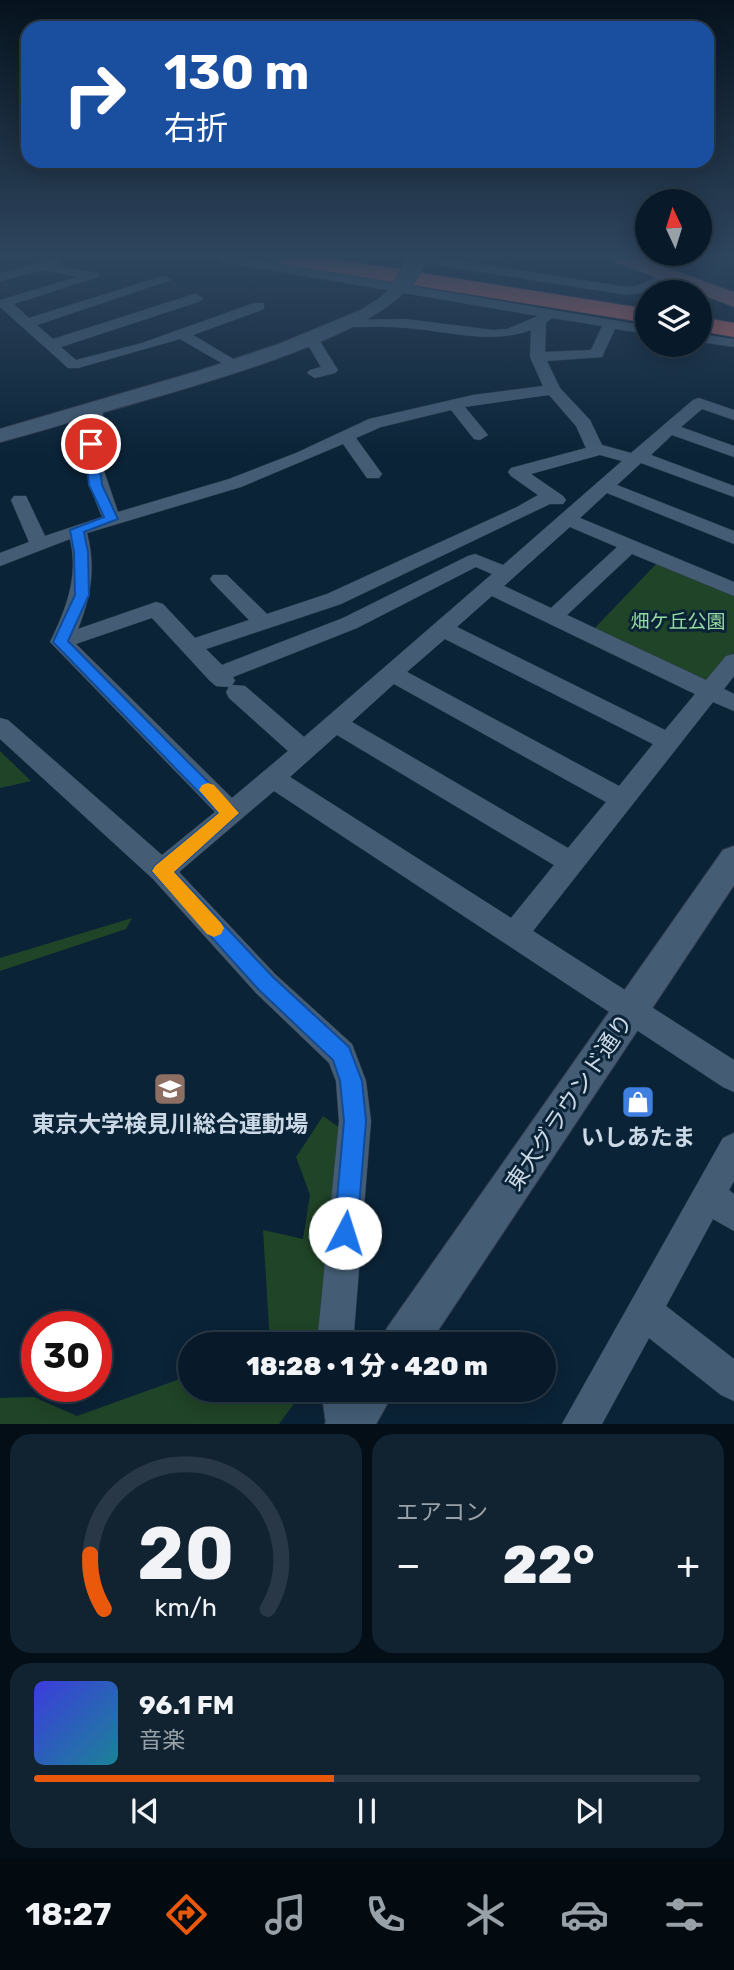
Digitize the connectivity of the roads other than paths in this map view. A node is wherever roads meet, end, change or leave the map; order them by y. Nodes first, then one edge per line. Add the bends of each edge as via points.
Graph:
1 (29, 324) edge
2 (114, 324) edge
3 (210, 324) edge
4 (343, 324) edge
5 (417, 324) edge
6 (527, 324) edge
7 (542, 324) edge
8 (610, 324) edge
9 (613, 324) edge
10 (712, 326) edge
11 (635, 328) edge
12 (734, 330) edge
13 (181, 334) junction
14 (311, 338) junction
15 (712, 340) edge
16 (734, 343) edge
17 (51, 345) junction
18 (538, 357) junction
19 (237, 366) junction
20 (315, 373) dead end
21 (553, 390) junction
22 (454, 404) junction
23 (96, 408) junction
24 (734, 415) edge
25 (670, 429) junction
26 (0, 436) edge
27 (346, 436) junction
28 (480, 436) dead end
29 (596, 451) junction
30 (734, 452) edge
31 (636, 458) junction
32 (373, 474) dead end
33 (605, 486) junction
34 (734, 492) edge
35 (20, 500) dead end
36 (111, 519) junction
37 (568, 519) junction
38 (76, 530) junction
39 (734, 538) edge
40 (39, 544) junction
41 (629, 546) junction
42 (0, 560) edge
43 (220, 579) dead end
44 (498, 580) junction
45 (734, 590) edge
46 (554, 616) junction
47 (265, 624) junction
48 (441, 628) junction
49 (61, 642) junction
50 (190, 647) junction
51 (734, 661) edge
52 (391, 673) junction
53 (226, 683) junction
54 (710, 692) junction
55 (734, 703) edge
56 (336, 723) junction
57 (0, 726) edge
58 (668, 743) junction
59 (303, 750) junction
60 (273, 778) junction
61 (624, 800) junction
62 (231, 813) junction
63 (734, 859) edge
64 (572, 863) junction
65 (162, 871) junction
66 (514, 933) junction
67 (632, 1010) junction
68 (734, 1077) edge
69 (734, 1149) edge
70 (722, 1205) edge
71 (645, 1312) junction
72 (336, 1332) edge
73 (411, 1332) edge
74 (734, 1382) edge
75 (342, 1402) edge
76 (363, 1402) edge
77 (347, 1424) edge
78 (581, 1424) edge

1 - 17 street
2 - 17 street
3 - 13 street
4 - 14 street
5 - 6 street via 493,334
7 - 18 street
8 - 18 street via 597,354
9 - 11 street
10 - 12 highway
13 - 17 street via 73,365
13 - 19 street
14 - 19 street
14 - 20 street via 330,370
15 - 16 street
18 - 21 street
19 - 23 street
21 - 22 street
21 - 29 street via 584,424
22 - 27 street via 384,420
22 - 28 street
23 - 26 street
23 - 36 street via 91,462 95,485
24 - 25 street via 699,402
25 - 30 street
25 - 31 street
27 - 32 street
27 - 36 street via 235,483
29 - 31 street
29 - 47 street via 517,472 553,498 334,599
31 - 33 street
31 - 34 street
33 - 37 street
33 - 39 street
35 - 40 street
36 - 38 street
37 - 41 street
37 - 44 street
38 - 40 street
38 - 49 street via 82,595
40 - 42 street
41 - 45 street
41 - 46 street
43 - 47 street
44 - 46 street
44 - 48 street
44 - 53 street via 475,560
46 - 54 street
47 - 50 street
48 - 52 street
48 - 58 street
49 - 50 street via 156,609
49 - 62 street
50 - 53 street
51 - 54 street
52 - 56 street
52 - 61 street
53 - 59 street
54 - 55 street
54 - 58 street
56 - 59 street
56 - 64 street
57 - 65 street
58 - 61 street
59 - 60 street
60 - 62 street
60 - 66 street
61 - 64 street
62 - 65 street
63 - 67 street, 東大グラウンド通り
64 - 66 street
65 - 72 street via 266,984 332,1042 347,1067 355,1121
66 - 67 street
67 - 68 street
67 - 73 street, 東大グラウンド通り
69 - 70 street
70 - 71 street
71 - 74 street
71 - 78 street
75 - 77 street
76 - 77 street

